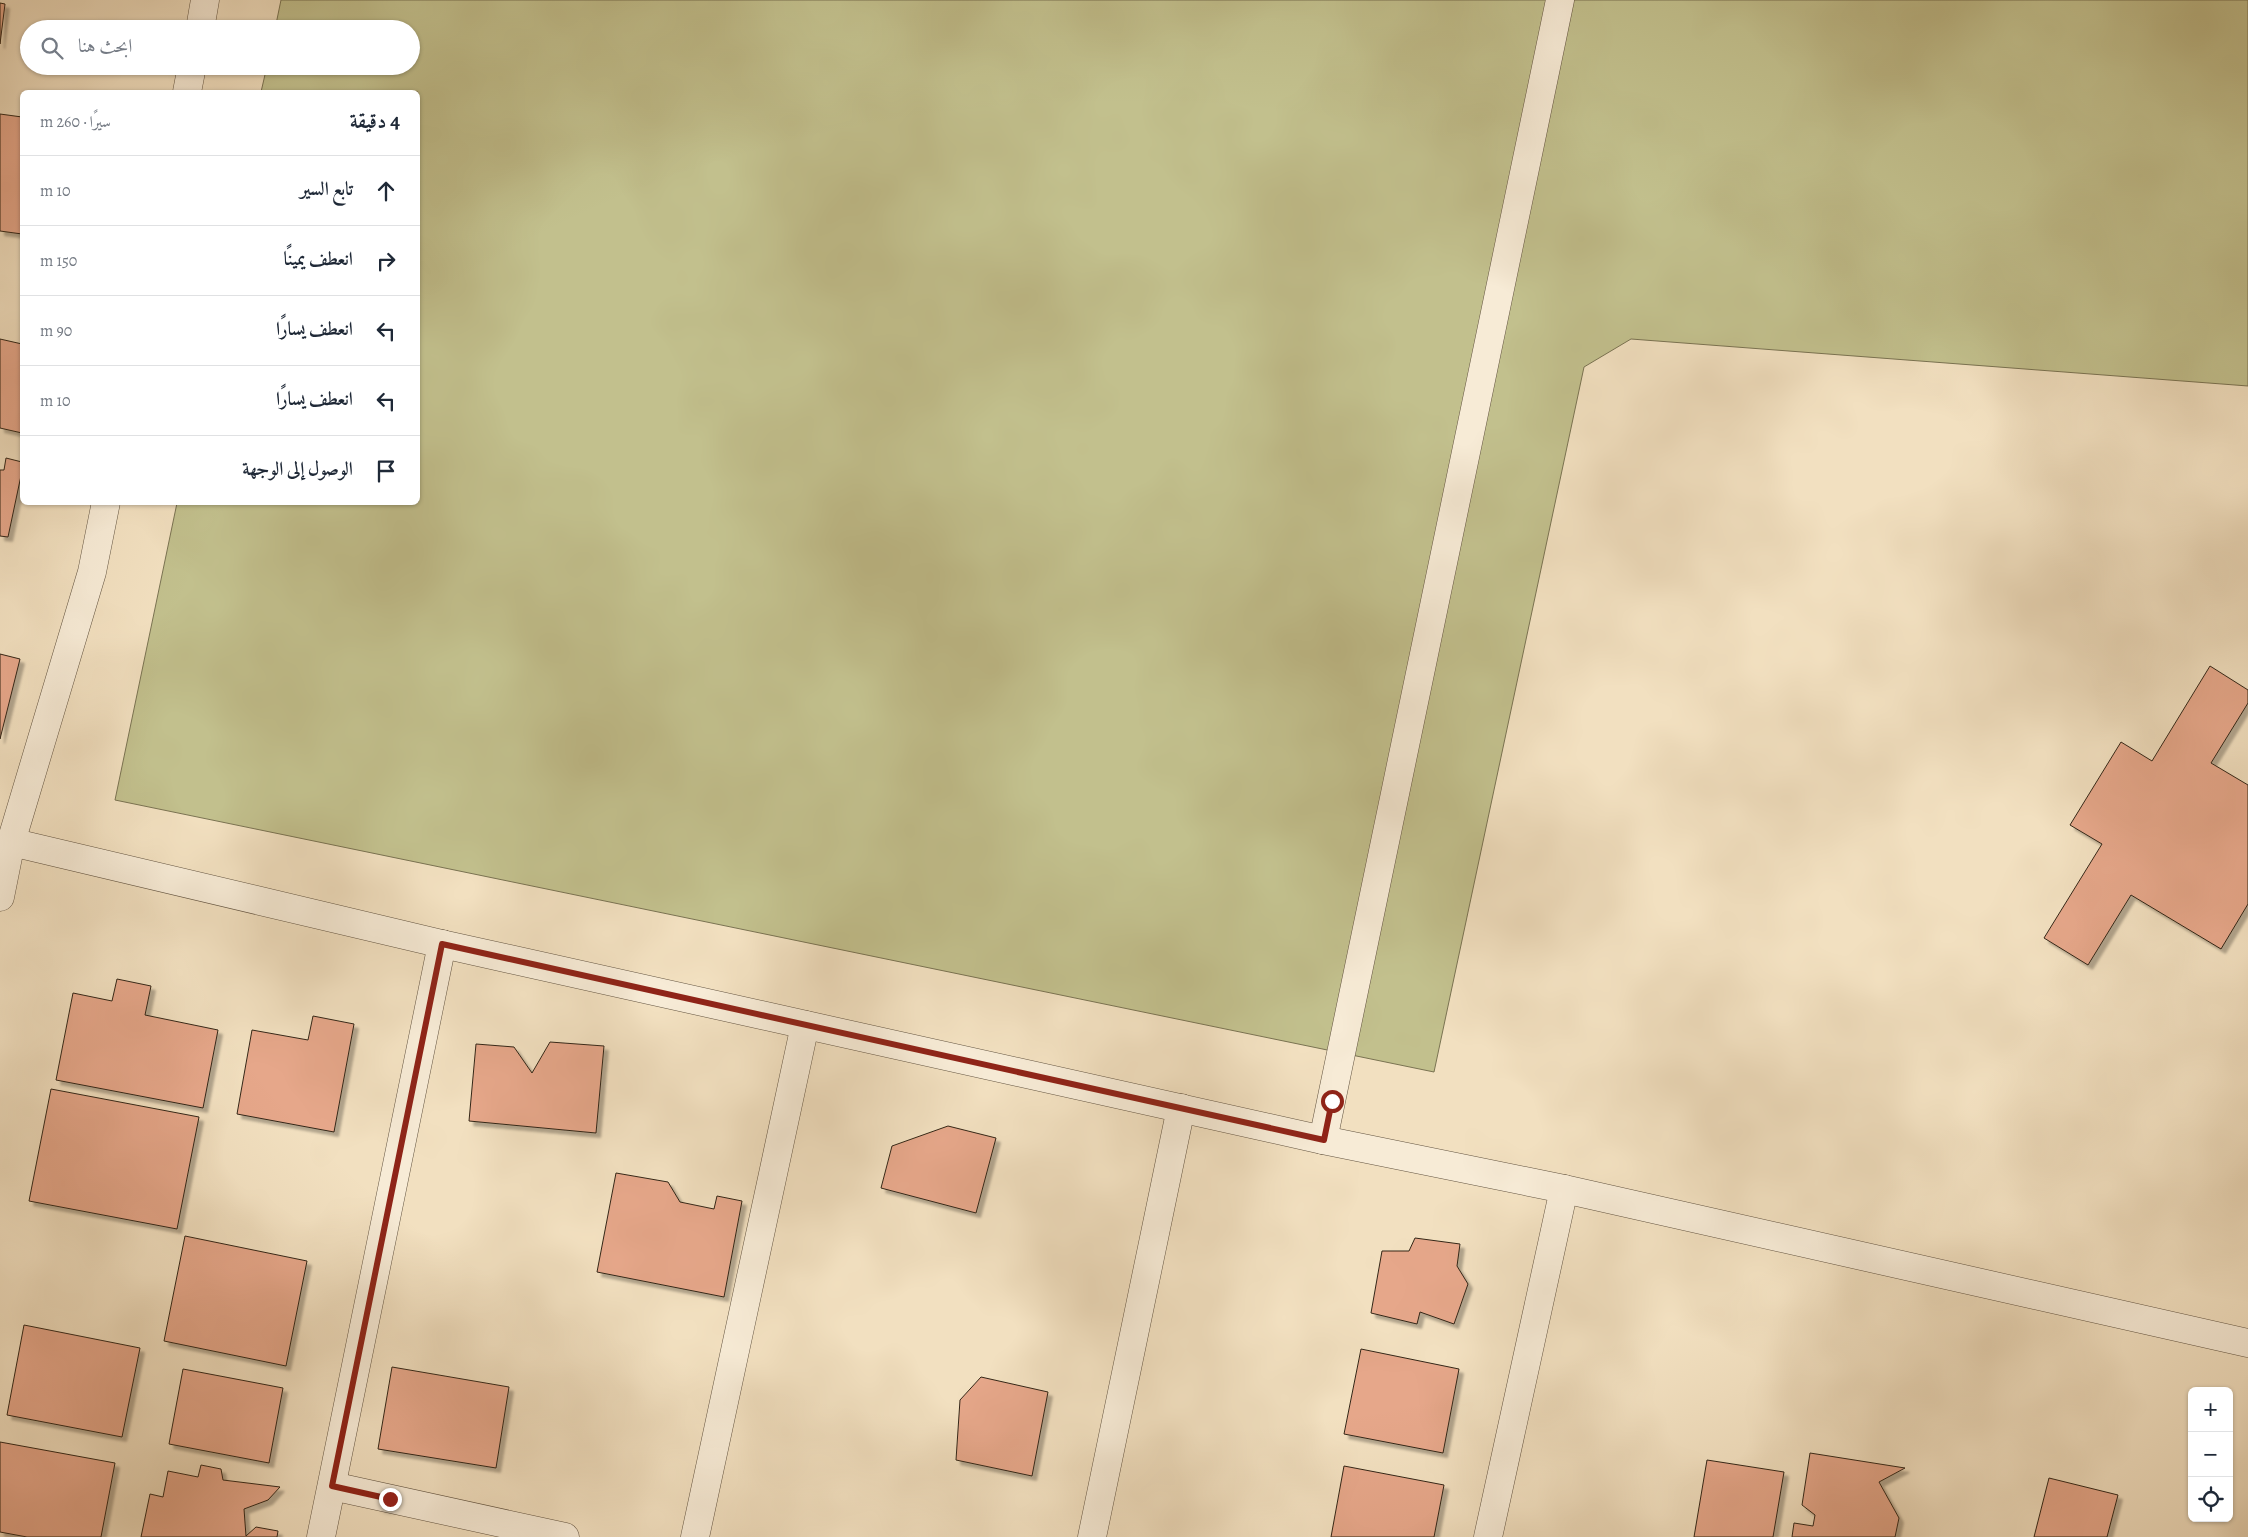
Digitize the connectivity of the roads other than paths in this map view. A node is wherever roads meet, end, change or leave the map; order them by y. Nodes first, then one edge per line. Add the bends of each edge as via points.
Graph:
1 (205, 0) edge
2 (1560, 0) edge
3 (202, 20) edge
4 (190, 75) edge
5 (187, 90) edge
6 (105, 505) edge
7 (11, 842) junction
8 (0, 897) edge
9 (442, 944) junction
10 (805, 1025) junction
11 (1182, 1108) junction
12 (1324, 1140) junction
13 (1564, 1189) junction
14 (2248, 1343) edge
15 (332, 1486) junction
16 (321, 1537) edge
17 (565, 1537) edge
18 (694, 1537) edge
19 (1092, 1537) edge
20 (1488, 1537) edge

1 - 3 street
2 - 12 street
4 - 5 street
6 - 7 street via 92,572
7 - 8 street
7 - 9 street
9 - 10 street
9 - 15 street
10 - 11 street
10 - 18 street
11 - 12 street
11 - 19 street
12 - 13 street
13 - 14 street
13 - 20 street
15 - 16 street
15 - 17 street

